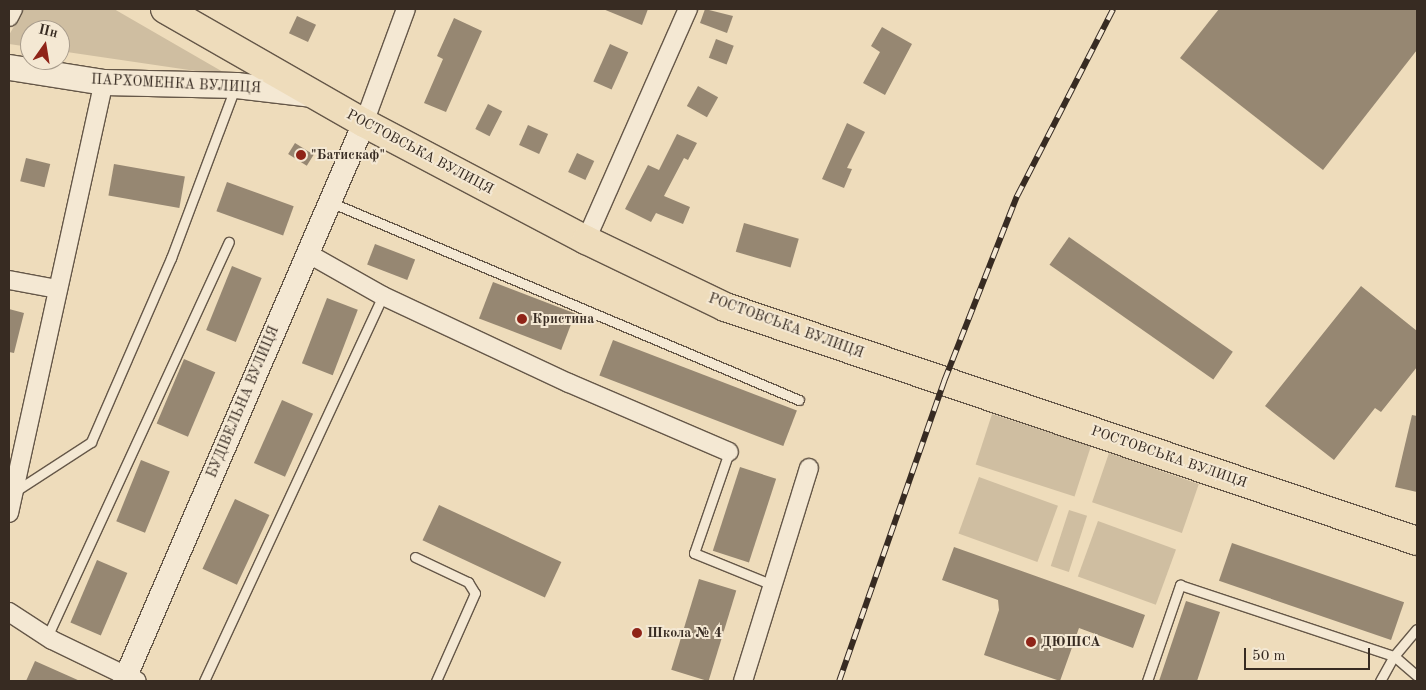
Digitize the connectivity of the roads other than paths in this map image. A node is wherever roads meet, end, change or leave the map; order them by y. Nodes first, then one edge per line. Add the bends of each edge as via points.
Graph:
1 (13, 9) edge
2 (166, 9) edge
3 (406, 9) edge
4 (688, 9) edge
5 (9, 17) edge
6 (9, 68) edge
7 (104, 82) junction
8 (236, 85) junction
9 (314, 95) junction
10 (364, 123) junction
11 (330, 202) junction
12 (586, 240) junction
13 (229, 242) dead end
14 (306, 253) junction
15 (9, 280) edge
16 (57, 289) junction
17 (383, 296) junction
18 (799, 400) dead end
19 (729, 452) joint
20 (809, 468) dead end
21 (13, 493) junction
22 (9, 513) edge
23 (1417, 541) edge
24 (415, 557) dead end
25 (773, 585) junction
26 (9, 612) edge
27 (1417, 629) edge
28 (47, 636) junction
29 (1394, 656) junction
30 (1417, 676) edge
31 (129, 679) edge
32 (204, 681) edge
33 (436, 681) edge
34 (743, 681) edge
35 (1148, 681) edge
36 (1380, 681) edge

1 - 5 street
2 - 9 highway, РОСТОВСЬКА ВУЛИЦЯ
3 - 10 street
4 - 12 street
6 - 7 main road, ПАРХОМЕНКА ВУЛИЦЯ
7 - 8 main road, ПАРХОМЕНКА ВУЛИЦЯ
7 - 16 street
8 - 9 main road, ПАРХОМЕНКА ВУЛИЦЯ
8 - 21 lane via 171,258 91,442
9 - 10 highway, РОСТОВСЬКА ВУЛИЦЯ
10 - 11 street, БУДІВЕЛЬНА ВУЛИЦЯ
10 - 12 highway, РОСТОВСЬКА ВУЛИЦЯ
11 - 14 street, БУДІВЕЛЬНА ВУЛИЦЯ
11 - 18 lane
12 - 23 highway, РОСТОВСЬКА ВУЛИЦЯ via 725,307
13 - 28 lane
14 - 17 street
14 - 31 street, БУДІВЕЛЬНА ВУЛИЦЯ
15 - 16 street
16 - 21 street
17 - 19 street via 569,384
17 - 32 lane
19 - 25 lane via 694,553
20 - 25 street
21 - 22 street
24 - 33 lane via 468,582 475,593
25 - 34 street
26 - 28 street
27 - 29 lane
28 - 31 street
29 - 30 lane
29 - 35 lane via 1180,584
29 - 36 lane

